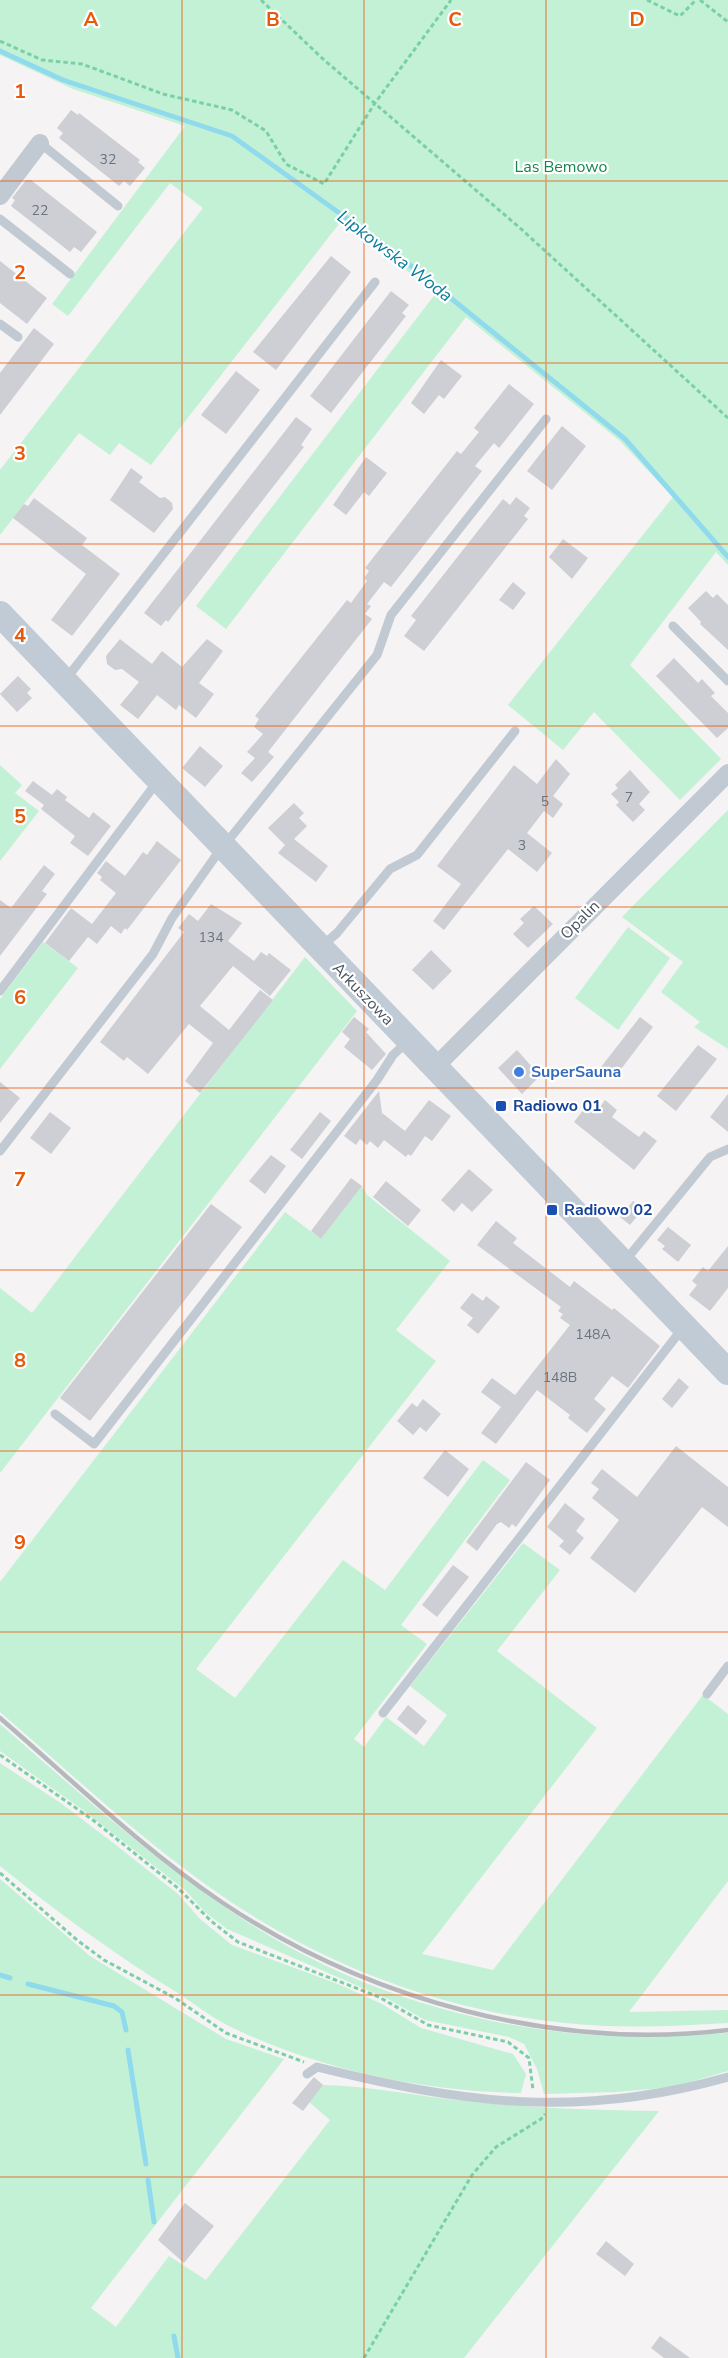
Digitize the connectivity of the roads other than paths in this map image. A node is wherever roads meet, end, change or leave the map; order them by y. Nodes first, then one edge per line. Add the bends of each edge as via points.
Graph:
1 (40, 143) joint
2 (0, 196) edge
3 (118, 206) dead end
4 (0, 219) edge
5 (70, 274) dead end
6 (375, 282) dead end
7 (0, 324) edge
8 (18, 338) dead end
9 (546, 419) dead end
10 (0, 614) edge
11 (673, 626) dead end
12 (64, 681) junction
13 (728, 681) edge
14 (515, 731) dead end
15 (728, 773) edge
16 (159, 780) junction
17 (224, 848) junction
18 (318, 948) junction
19 (0, 991) edge
20 (408, 1041) junction
21 (434, 1068) junction
22 (728, 1149) edge
23 (0, 1151) edge
24 (623, 1263) junction
25 (684, 1327) junction
26 (728, 1372) edge
27 (55, 1414) dead end
28 (728, 1666) edge
29 (707, 1694) dead end
30 (383, 1713) dead end
31 (307, 2074) dead end
32 (728, 2078) edge

1 - 2 street
1 - 3 lane
4 - 5 lane
6 - 12 lane
7 - 8 lane
9 - 17 lane via 391,615 376,655
10 - 12 main road, Arkuszowa
11 - 13 lane
12 - 16 main road, Arkuszowa
14 - 18 lane via 417,855 390,869 337,933
15 - 21 street, Opalin
16 - 17 main road, Arkuszowa
16 - 19 lane
17 - 18 main road, Arkuszowa
17 - 23 lane via 172,918 153,954
18 - 20 main road, Arkuszowa
20 - 21 main road, Arkuszowa
20 - 27 lane via 393,1055 94,1444
21 - 24 main road, Arkuszowa
22 - 24 lane via 710,1157
24 - 25 main road, Arkuszowa
25 - 26 main road, Arkuszowa
25 - 30 lane
28 - 29 lane
31 - 32 lane via 317,2067 439,2095 548,2104 654,2096

